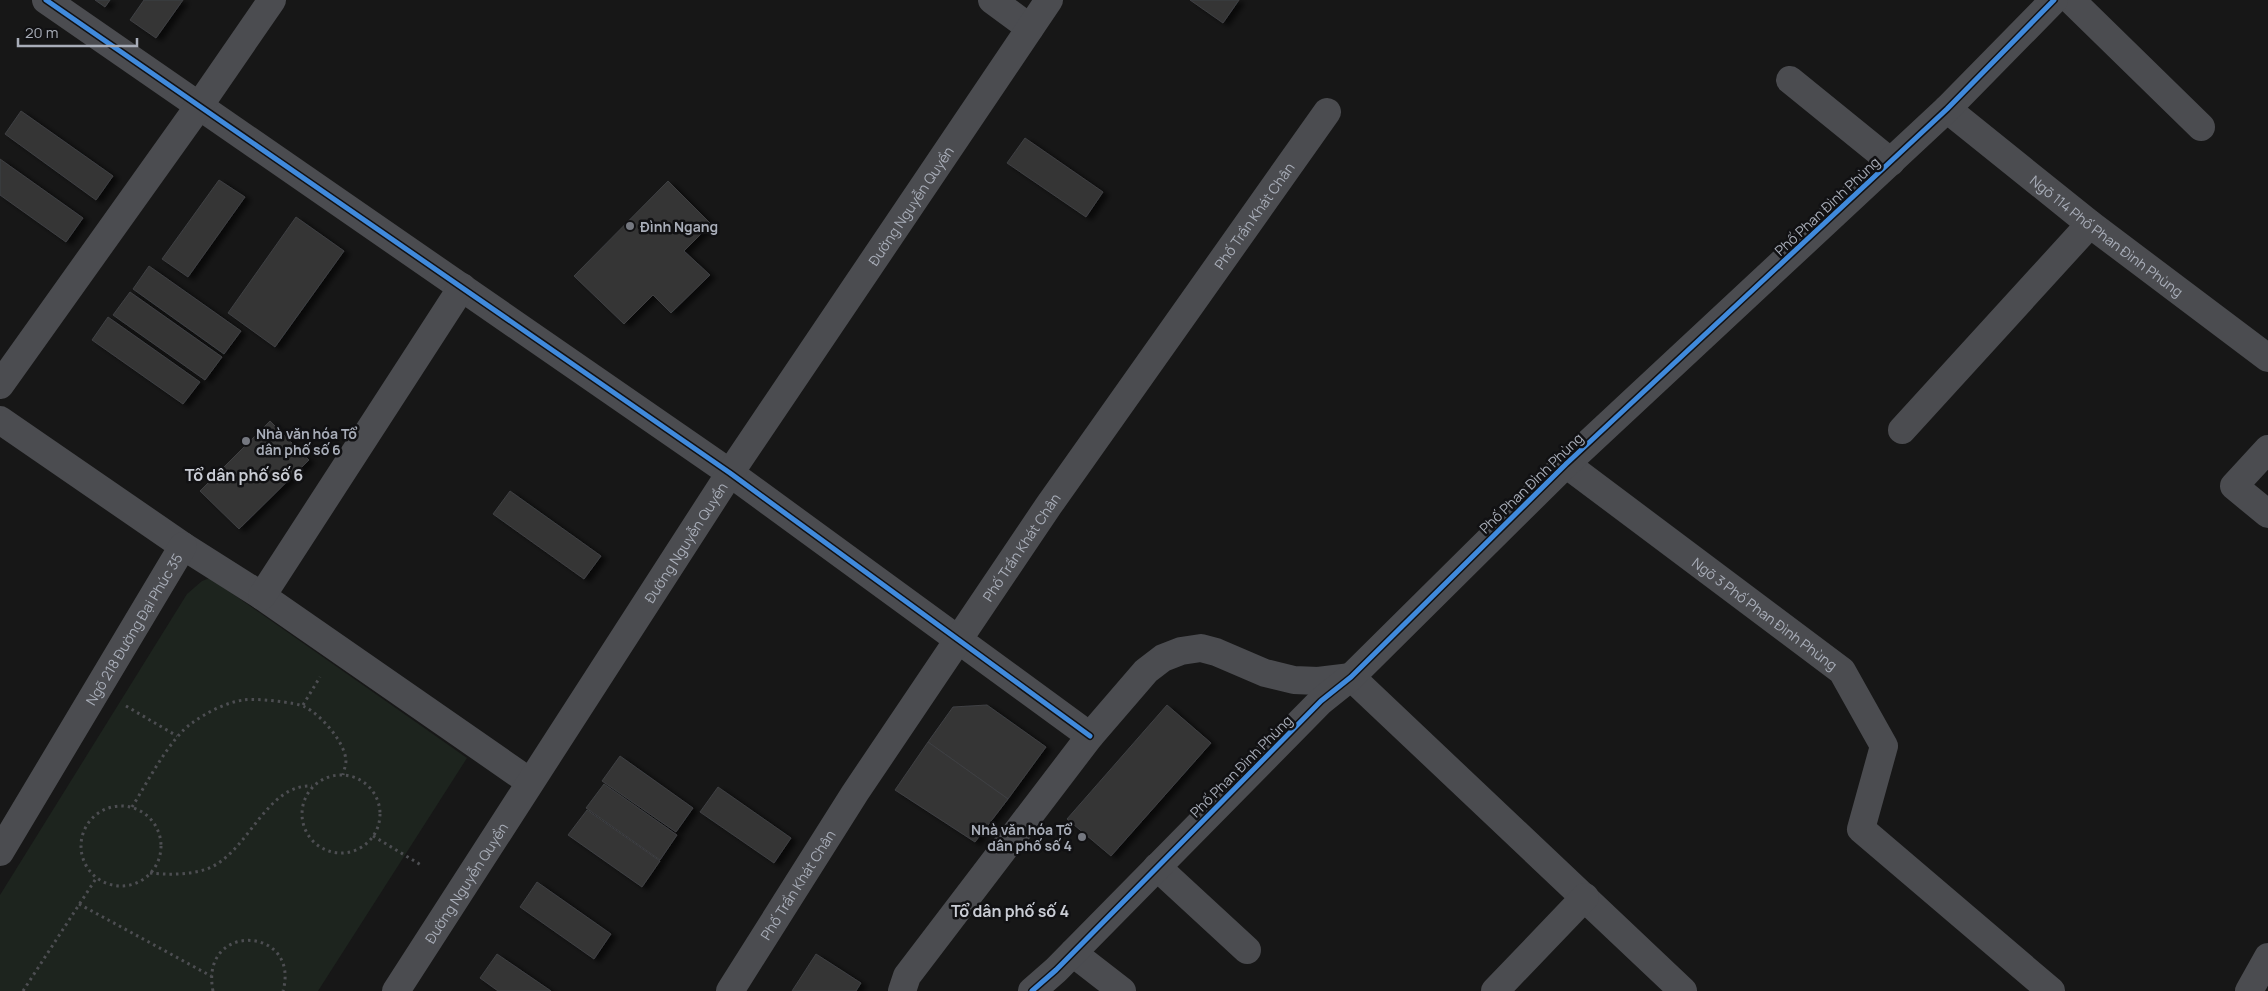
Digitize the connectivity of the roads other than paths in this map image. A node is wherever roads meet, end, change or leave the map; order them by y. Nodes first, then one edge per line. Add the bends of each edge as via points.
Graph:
1 (46, 0) edge
2 (272, 0) edge
3 (992, 0) edge
4 (1049, 0) edge
5 (2054, 0) edge
6 (2071, 0) edge
7 (1030, 28) junction
8 (1790, 80) dead end
9 (200, 106) junction
10 (1947, 110) junction
11 (1327, 112) dead end
12 (2201, 127) dead end
13 (1891, 162) junction
14 (2090, 224) junction
15 (462, 287) junction
16 (2268, 358) edge
17 (0, 385) edge
18 (0, 420) edge
19 (1902, 430) dead end
20 (2268, 449) edge
21 (1566, 464) junction
22 (730, 473) junction
23 (2268, 514) edge
24 (183, 546) junction
25 (262, 596) junction
26 (957, 641) junction
27 (1351, 677) junction
28 (1090, 736) junction
29 (530, 782) junction
30 (0, 852) edge
31 (1157, 867) junction
32 (1585, 897) junction
33 (1247, 950) dead end
34 (1073, 953) junction
35 (2268, 957) edge
36 (396, 991) edge
37 (730, 991) edge
38 (902, 991) edge
39 (1032, 991) edge
40 (1122, 991) edge
41 (1495, 991) edge
42 (1683, 991) edge
43 (2051, 991) edge
44 (2249, 991) edge

1 - 9 street
2 - 9 street
3 - 7 street
4 - 7 street, Đường Nguyễn Quyền
5 - 10 street, Phố Phan Đình Phùng
6 - 12 street
7 - 22 street, Đường Nguyễn Quyền
8 - 13 street
9 - 15 street
9 - 17 street
10 - 13 street, Phố Phan Đình Phùng
10 - 14 street, Ngõ 114 Phố Phan Đình Phùng
11 - 26 street, Phố Trần Khát Chân via 1049,505
13 - 21 street, Phố Phan Đình Phùng
14 - 16 street, Ngõ 114 Phố Phan Đình Phùng
14 - 19 street
15 - 22 street
15 - 25 street
18 - 24 street, Ngõ 218 Đường Đại Phúc 35
20 - 23 street via 2234,486
21 - 27 street, Phố Phan Đình Phùng
21 - 43 street, Ngõ 3 Phố Phan Đình Phùng via 1842,672 1884,746 1861,829
22 - 26 street
22 - 29 street, Đường Nguyễn Quyền
24 - 25 street
24 - 30 street, Ngõ 218 Đường Đại Phúc 35
25 - 29 street
26 - 28 street
26 - 37 street, Phố Trần Khát Chân
27 - 28 street via 1318,682 1294,680 1265,673 1201,648 1181,651 1146,670
27 - 31 street, Phố Phan Đình Phùng via 1321,701
27 - 32 street
28 - 38 street via 907,976
29 - 36 street, Đường Nguyễn Quyền
31 - 33 street
31 - 34 street, Phố Phan Đình Phùng
32 - 41 street
32 - 42 street
34 - 39 street, Phố Phan Đình Phùng
34 - 40 street
35 - 44 street

